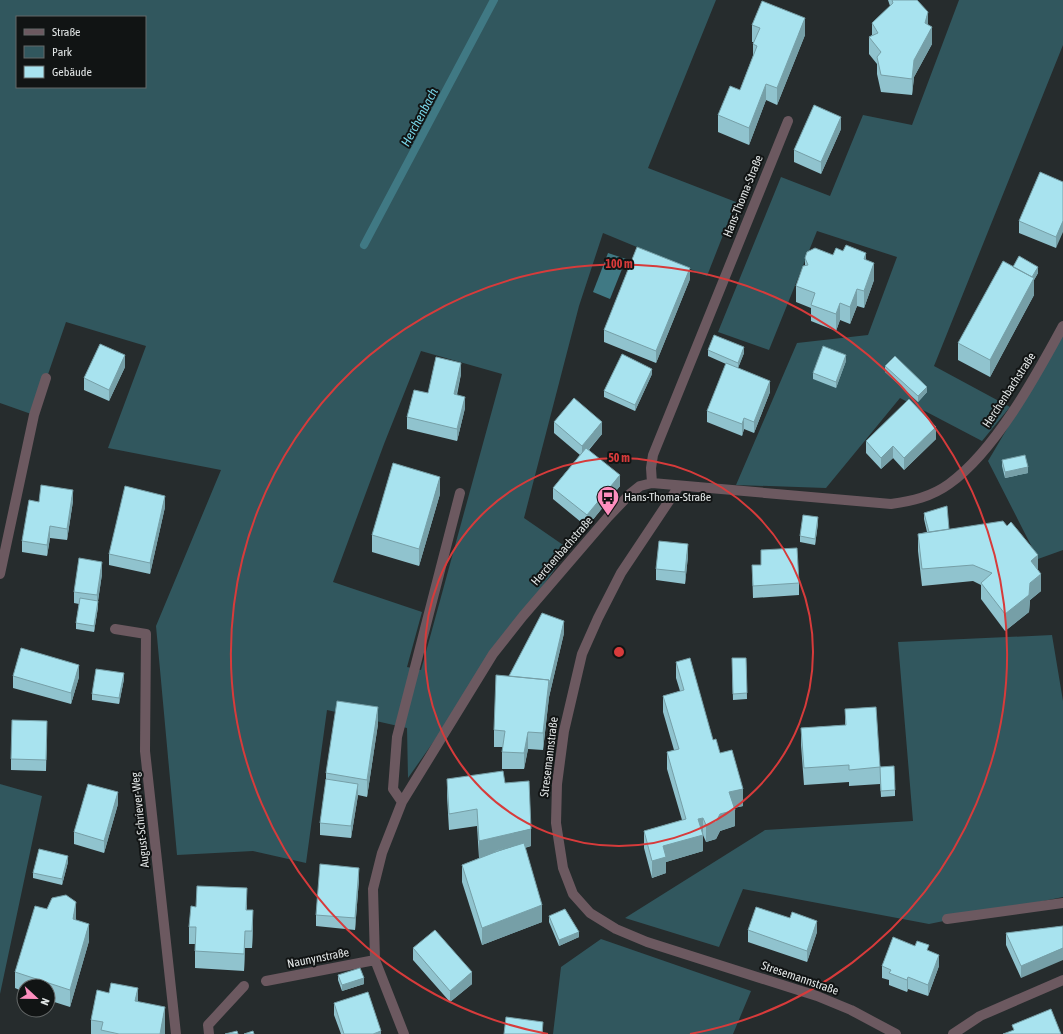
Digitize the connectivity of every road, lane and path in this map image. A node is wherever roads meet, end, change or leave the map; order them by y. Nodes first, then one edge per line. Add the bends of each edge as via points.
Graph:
1 (788, 120) dead end
2 (1063, 326) edge
3 (46, 378) dead end
4 (652, 483) junction
5 (679, 486) junction
6 (460, 493) dead end
7 (0, 574) edge
8 (115, 629) dead end
9 (402, 802) junction
10 (1063, 903) edge
11 (947, 919) dead end
12 (375, 960) junction
13 (1063, 980) edge
14 (266, 981) dead end
15 (244, 986) dead end
16 (176, 1034) edge
17 (209, 1034) edge
18 (404, 1034) edge
19 (896, 1034) edge
20 (953, 1034) edge

1 - 4 street, Hans-Thoma-Straße via 653,455
2 - 5 street, Herchenbachstraße via 1014,410 990,442 949,484 916,500 891,504
3 - 7 street via 34,415
4 - 5 street, Herchenbachstraße
4 - 9 street, Herchenbachstraße via 640,486 608,517 493,654
5 - 19 street, Stresemannstraße via 622,573 582,654 564,731 557,784 558,830 563,868 573,894 590,913 616,929 647,942 817,996 851,1010
6 - 9 street via 397,737 393,789
8 - 16 street, August-Schriever-Weg via 146,634 145,751
9 - 12 street, Herchenbachstraße via 382,853 373,888
10 - 11 street
12 - 14 street, Naunynstraße
12 - 18 street, Herchenbachstraße
13 - 20 street via 980,1016
15 - 17 street via 208,1025

